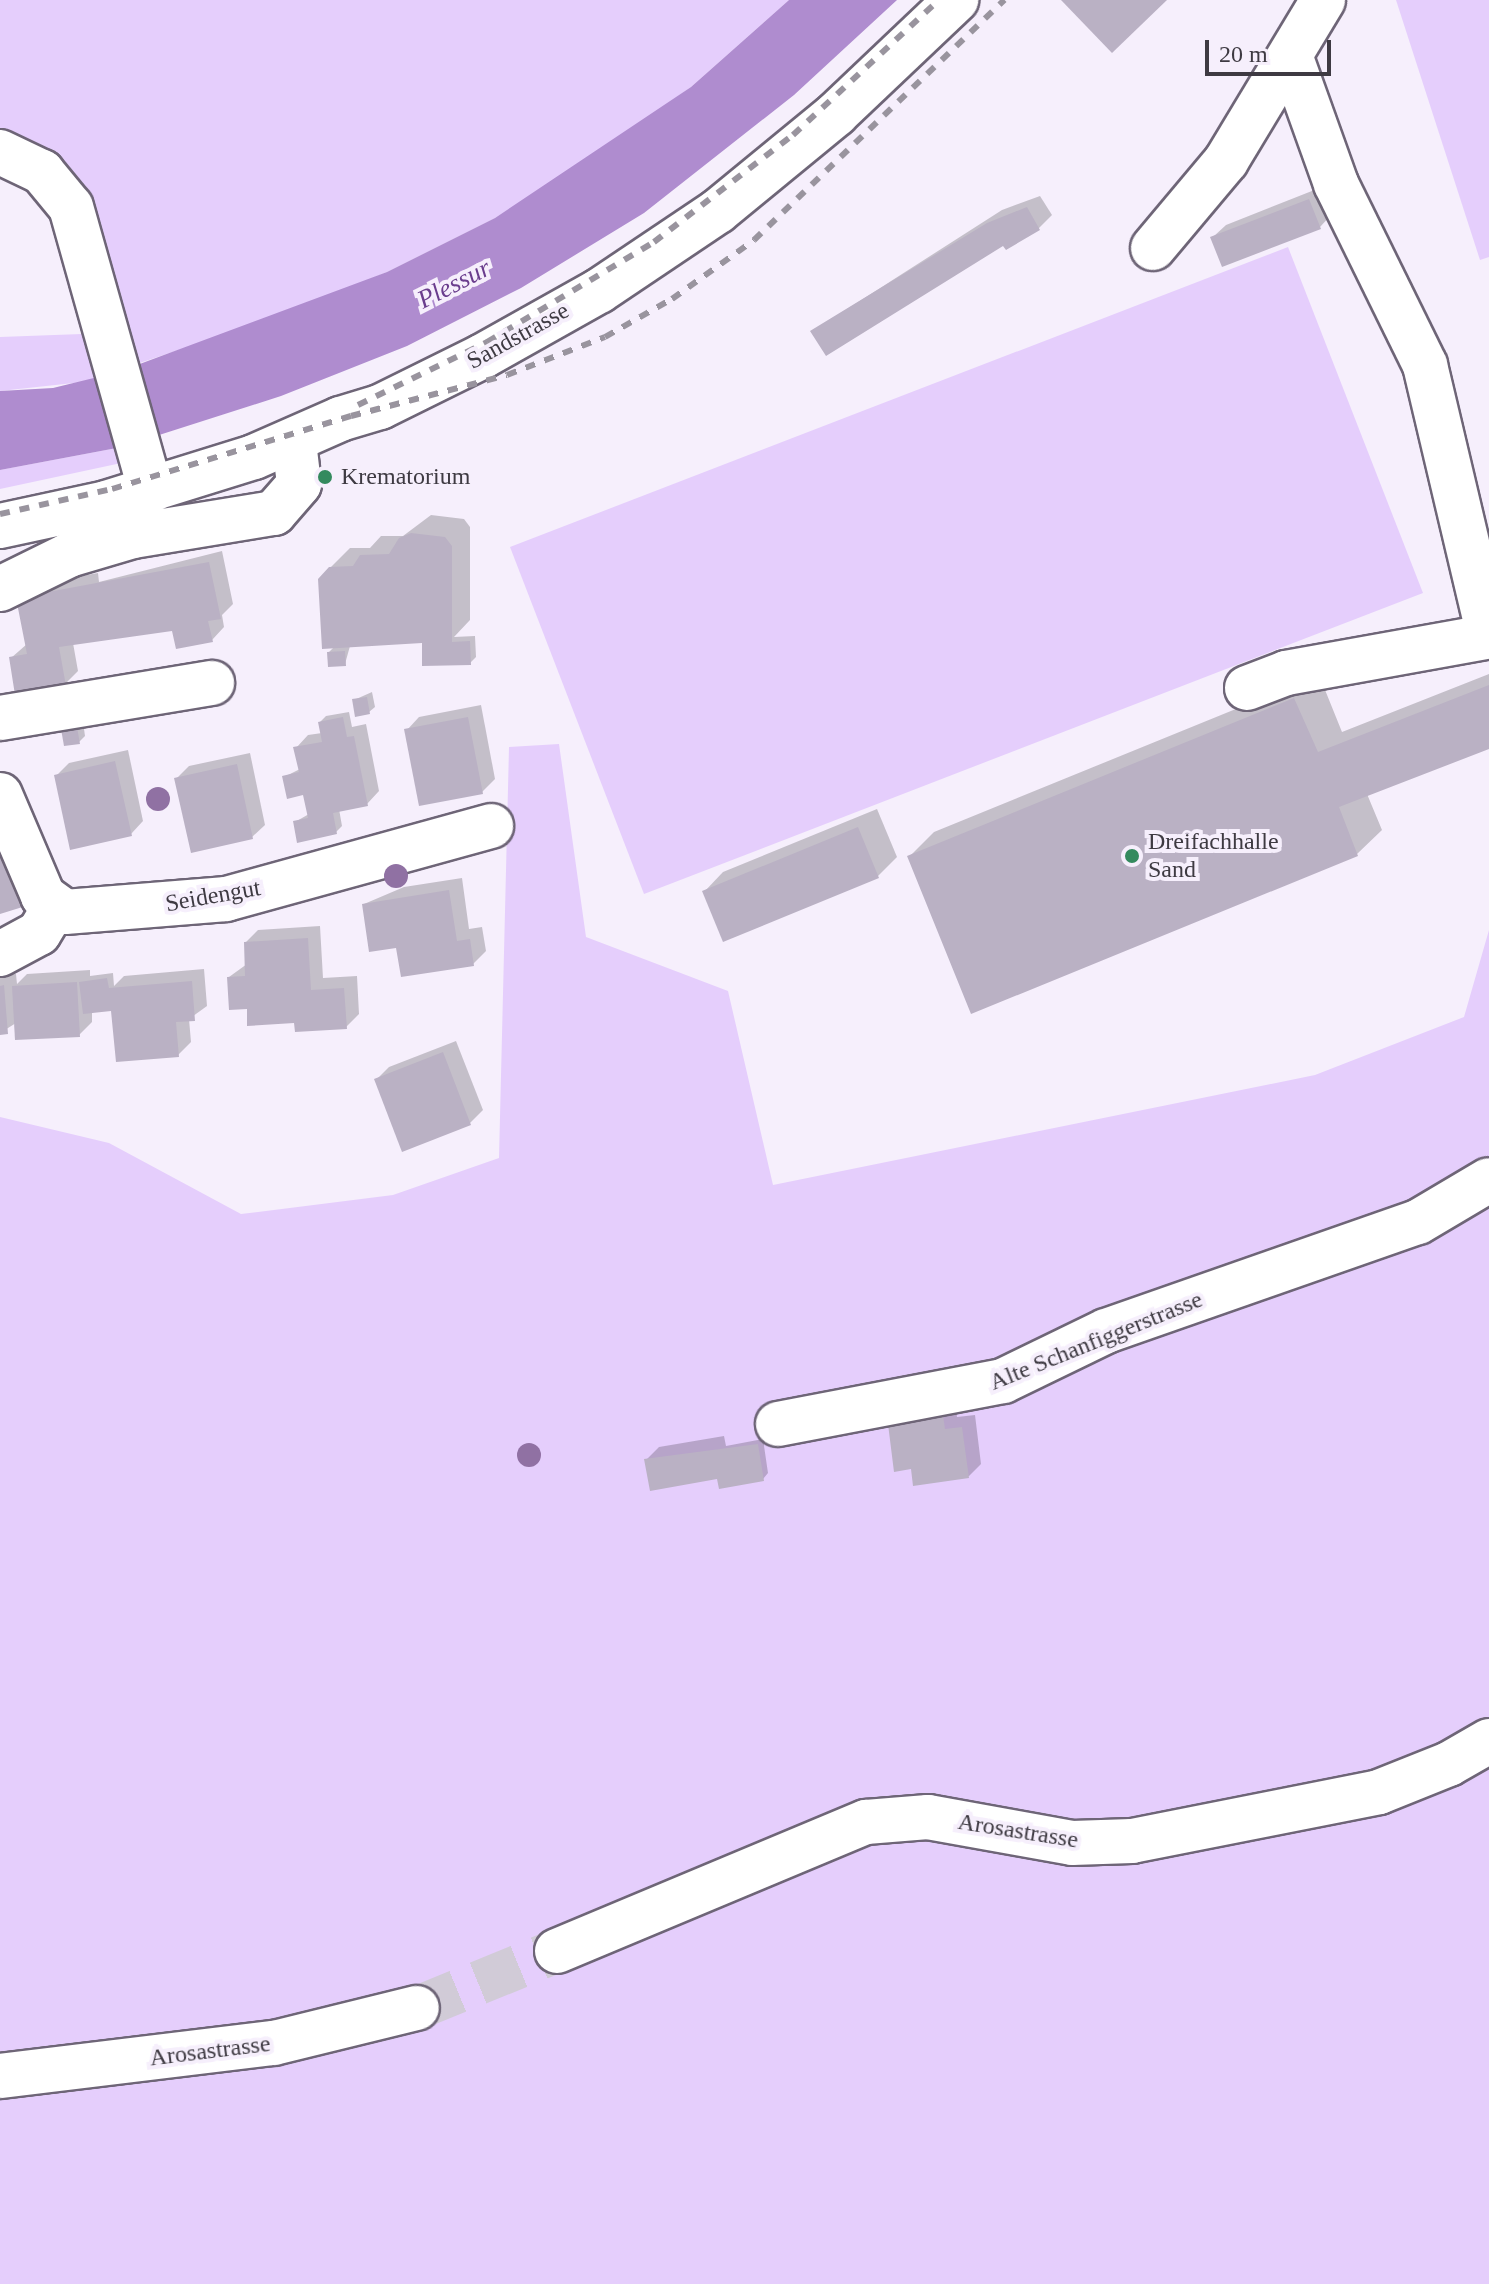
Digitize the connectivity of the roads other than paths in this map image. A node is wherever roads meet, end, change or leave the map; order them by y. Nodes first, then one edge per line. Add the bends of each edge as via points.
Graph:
1 (956, 0) edge
2 (1323, 0) edge
3 (1291, 58) junction
4 (0, 152) edge
5 (1153, 248) dead end
6 (294, 442) junction
7 (147, 474) junction
8 (0, 526) edge
9 (0, 589) edge
10 (1488, 637) edge
11 (212, 683) dead end
12 (1247, 688) dead end
13 (0, 718) edge
14 (0, 795) edge
15 (491, 826) dead end
16 (54, 908) junction
17 (0, 954) edge
18 (1489, 1180) edge
19 (778, 1424) dead end
20 (1489, 1741) edge
21 (557, 1951) tunnel mouth
22 (417, 2008) tunnel mouth
23 (0, 2076) edge

1 - 6 street, Sandstrasse via 781,162 652,257 483,356
2 - 3 street
3 - 5 street via 1226,161
3 - 10 street via 1336,184 1425,365
4 - 7 street via 42,172 71,207
6 - 7 street, Sandstrasse
6 - 9 street via 299,484 274,513 133,536 69,555
7 - 8 street, Sandstrasse
10 - 12 street via 1286,673
11 - 13 street
14 - 16 street via 43,896
15 - 16 street, Seidengut via 226,899 72,912
16 - 17 street via 39,933
18 - 19 street, Alte Schanfiggerstrasse via 1418,1222 1106,1331 1003,1381
20 - 21 street, Arosastrasse via 1449,1764 1379,1792 1132,1841 1072,1843 928,1817 866,1822
22 - 23 street, Arosastrasse via 274,2043

